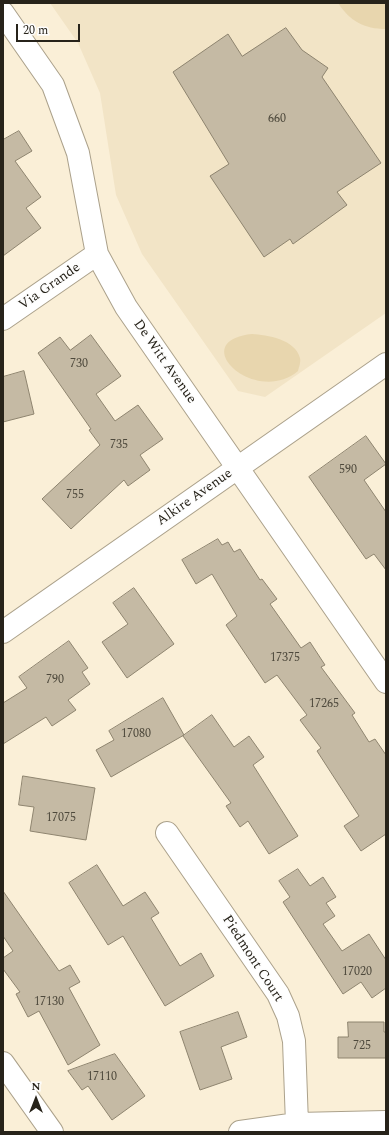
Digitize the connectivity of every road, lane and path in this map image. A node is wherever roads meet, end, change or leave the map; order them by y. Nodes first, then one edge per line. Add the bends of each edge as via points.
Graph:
1 (3, 13) edge
2 (97, 254) junction
3 (3, 319) edge
4 (386, 364) edge
5 (238, 468) junction
6 (3, 632) edge
7 (386, 682) edge
8 (167, 833) dead end
9 (3, 1063) edge
10 (386, 1122) edge
11 (297, 1124) junction
12 (52, 1132) edge
13 (240, 1132) edge

1 - 2 street, De Witt Avenue via 53,85 78,153
2 - 3 street, Via Grande
2 - 5 street, De Witt Avenue via 126,307
4 - 5 street, Alkire Avenue
5 - 6 street, Alkire Avenue
5 - 7 street, De Witt Avenue
8 - 11 street, Piedmont Court via 278,994 288,1016 294,1041
9 - 12 street
10 - 11 street
11 - 13 street

